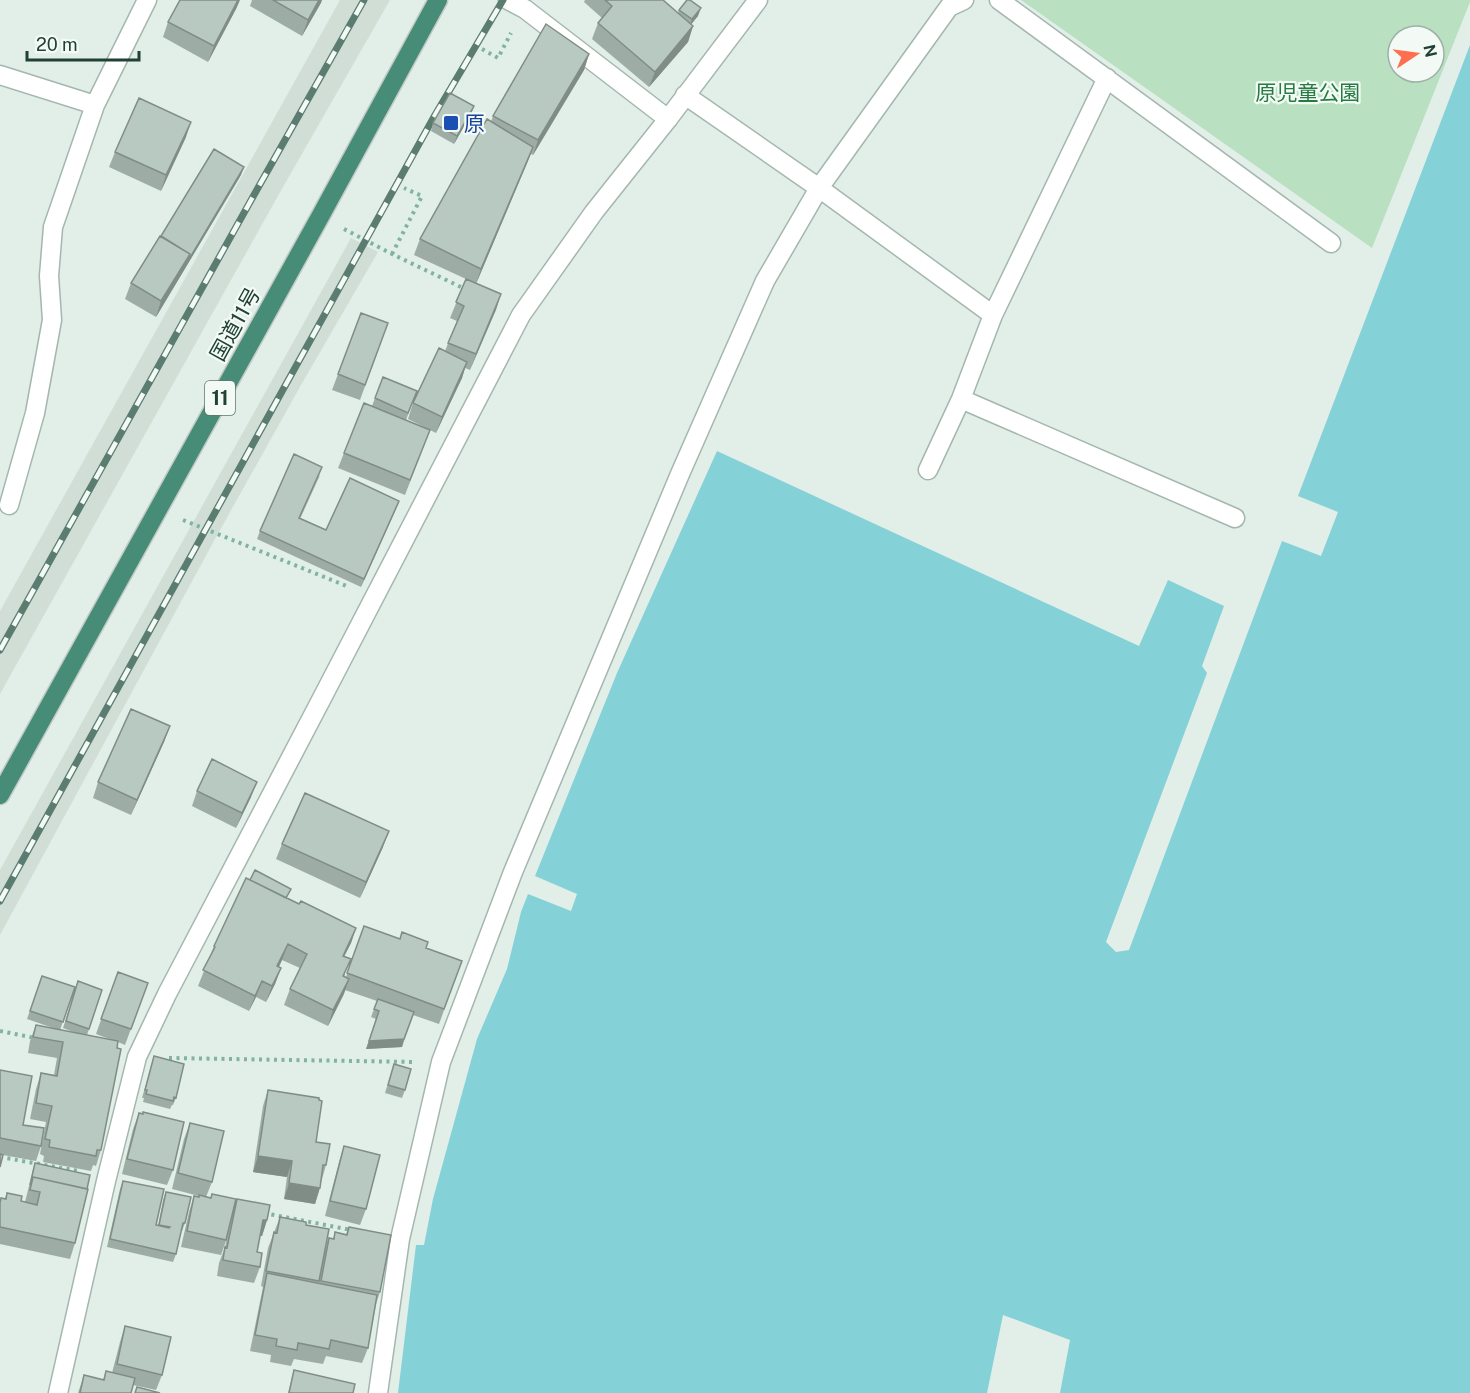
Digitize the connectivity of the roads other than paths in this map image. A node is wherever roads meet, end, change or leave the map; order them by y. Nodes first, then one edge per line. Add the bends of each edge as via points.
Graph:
1 (147, 0) edge
2 (438, 0) edge
3 (508, 0) edge
4 (758, 0) edge
5 (964, 0) edge
6 (999, 0) edge
7 (0, 75) edge
8 (1107, 78) junction
9 (685, 95) junction
10 (95, 105) junction
11 (668, 119) junction
12 (819, 188) junction
13 (1330, 243) dead end
14 (993, 315) junction
15 (961, 399) junction
16 (928, 470) dead end
17 (9, 505) dead end
18 (1235, 518) dead end
19 (0, 795) edge
20 (58, 1393) edge
21 (378, 1393) edge

1 - 10 street
2 - 19 highway, 国道11号 / 11
3 - 11 street
4 - 9 street
5 - 12 street via 949,7
6 - 8 street
7 - 10 street
8 - 13 street
8 - 14 street
9 - 11 street
9 - 12 street
10 - 17 street via 53,227 49,276 52,320 35,413
11 - 20 street via 594,212 521,315 167,994 137,1057
12 - 14 street
12 - 21 street via 765,281 680,474 513,872 441,1062 400,1239
14 - 15 street
15 - 16 street
15 - 18 street

